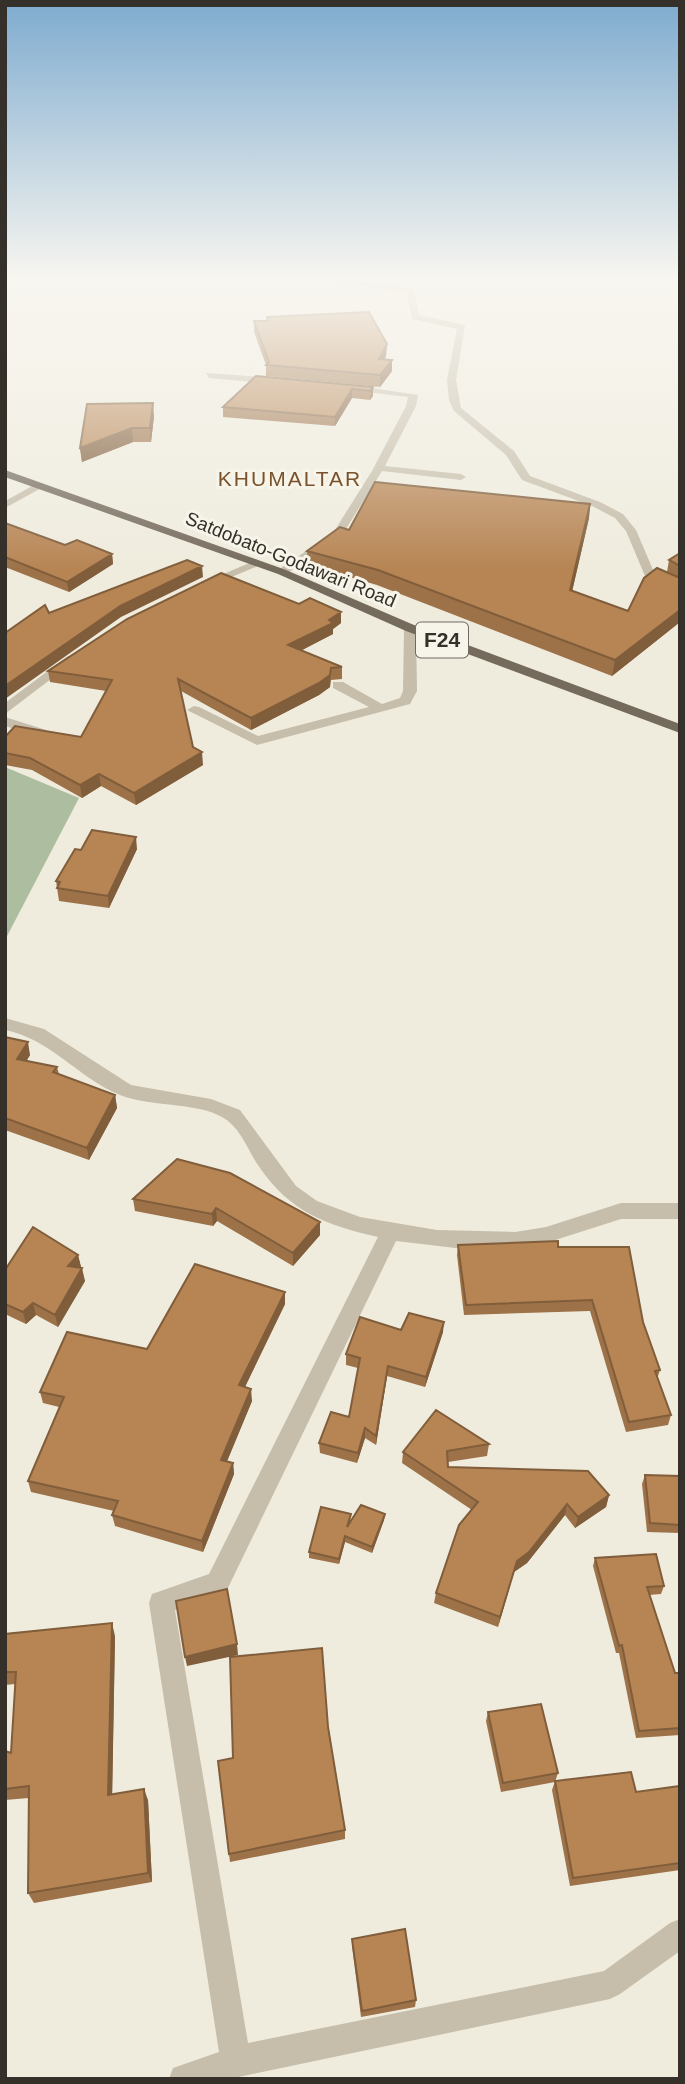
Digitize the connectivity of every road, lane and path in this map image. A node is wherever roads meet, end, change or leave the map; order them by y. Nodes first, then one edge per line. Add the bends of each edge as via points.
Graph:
1 (453, 374) edge
2 (209, 375) dead end
3 (284, 385) edge
4 (338, 387) edge
5 (379, 468) junction
6 (5, 473) edge
7 (461, 477) dead end
8 (40, 486) junction
9 (5, 505) edge
10 (254, 564) junction
11 (282, 572) junction
12 (680, 587) edge
13 (190, 591) edge
14 (410, 628) junction
15 (77, 654) edge
16 (338, 685) edge
17 (382, 709) junction
18 (5, 710) edge
19 (194, 710) dead end
20 (5, 721) edge
21 (680, 729) edge
22 (57, 737) edge
23 (5, 1024) edge
24 (680, 1211) edge
25 (391, 1231) junction
26 (680, 1933) edge
27 (236, 2061) junction
28 (184, 2079) edge

1 - 12 street via 452,400 457,409 510,453 526,478 619,516 631,530 649,574
2 - 3 street
4 - 5 street via 413,395
5 - 7 street
5 - 11 street via 337,535
6 - 8 main road, Satdobato-Godawari Road / F24
8 - 9 street
8 - 10 main road, Satdobato-Godawari Road / F24
10 - 11 main road, Satdobato-Godawari Road / F24
10 - 13 street
11 - 14 main road, Satdobato-Godawari Road / F24
14 - 17 street via 410,691 405,701
14 - 21 main road, Satdobato-Godawari Road / F24
15 - 18 street
16 - 17 street
17 - 19 street via 257,741
20 - 22 street
23 - 25 street via 63,1047 100,1077 128,1091 234,1115 281,1185 306,1205 342,1220
24 - 25 street via 620,1212 533,1238 446,1239
25 - 27 street via 218,1583 161,1603
26 - 27 street via 610,1984
27 - 28 street

